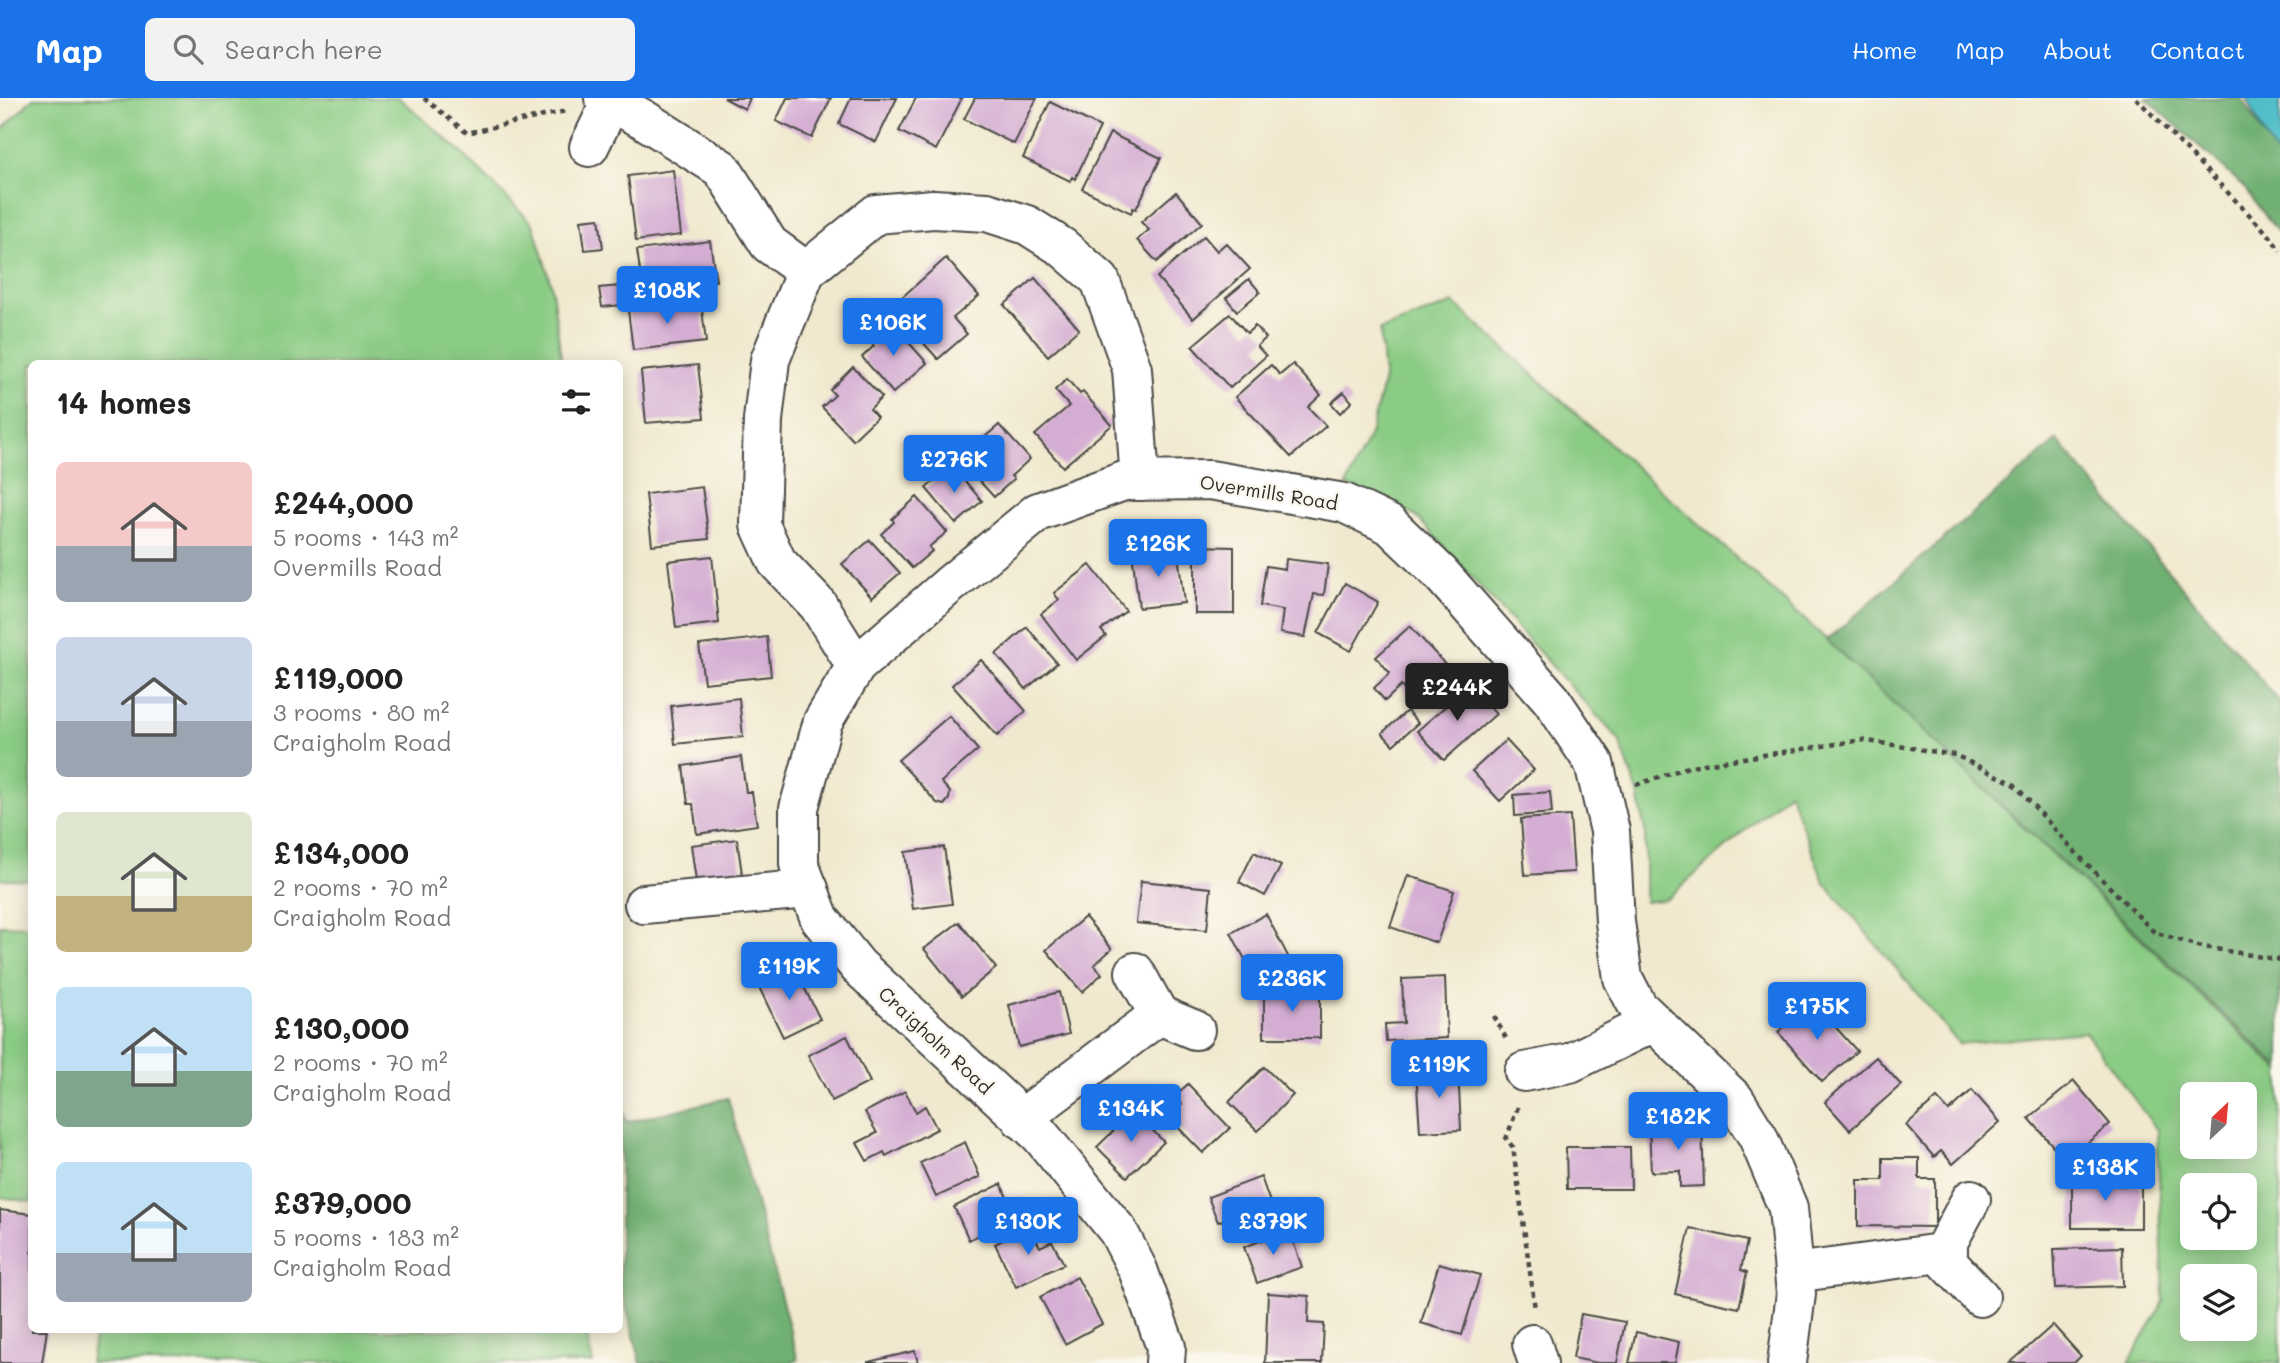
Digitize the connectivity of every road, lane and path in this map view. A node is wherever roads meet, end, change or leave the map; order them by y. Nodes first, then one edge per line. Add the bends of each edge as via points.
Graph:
1 (424, 98) edge
2 (2136, 98) edge
3 (608, 100) edge
4 (589, 147) dead end
5 (2280, 251) edge
6 (806, 271) junction
7 (1140, 481) junction
8 (856, 666) junction
9 (1602, 797) junction
10 (809, 890) junction
11 (644, 904) dead end
12 (2280, 960) edge
13 (1135, 972) dead end
14 (1159, 1015) junction
15 (1494, 1016) dead end
16 (1654, 1022) junction
17 (1195, 1030) dead end
18 (1524, 1072) junction
19 (1021, 1119) junction
20 (1971, 1199) dead end
21 (1948, 1252) junction
22 (1794, 1273) junction
23 (1980, 1297) dead end
24 (1535, 1354) edge
25 (1165, 1363) edge
26 (1787, 1363) edge

1 - 3 path via 467,133
2 - 5 path
3 - 4 street
3 - 6 street via 722,169 769,244
6 - 7 street via 876,214 933,209 987,212 1027,225 1062,247 1100,280 1132,369
6 - 8 street via 770,360 760,525 778,562 818,604
7 - 8 street, Overmills Road via 1124,481 1038,512
7 - 9 street, Overmills Road via 1210,480 1344,503 1390,525 1440,573 1551,699 1594,763
8 - 10 street, Overmills Road via 823,721 799,808 799,864
9 - 12 path via 1691,766 1862,740 1955,755 2014,784 2154,932 2197,946
9 - 16 street, Overmills Road via 1610,831 1623,978 1638,1007
10 - 11 street
10 - 19 street, Craigholm Road via 820,919 858,966
13 - 14 street
14 - 17 street
14 - 19 street
15 - 18 path
16 - 18 street via 1570,1063
16 - 22 street, Overmills Road via 1735,1100 1758,1137 1788,1208
18 - 24 path via 1519,1105 1506,1139 1513,1147 1538,1328
19 - 25 street, Craigholm Road via 1040,1135 1118,1231 1139,1270 1166,1347
20 - 21 street via 1948,1242
21 - 22 street
21 - 23 street via 1947,1262
22 - 26 street, Overmills Road via 1796,1294

